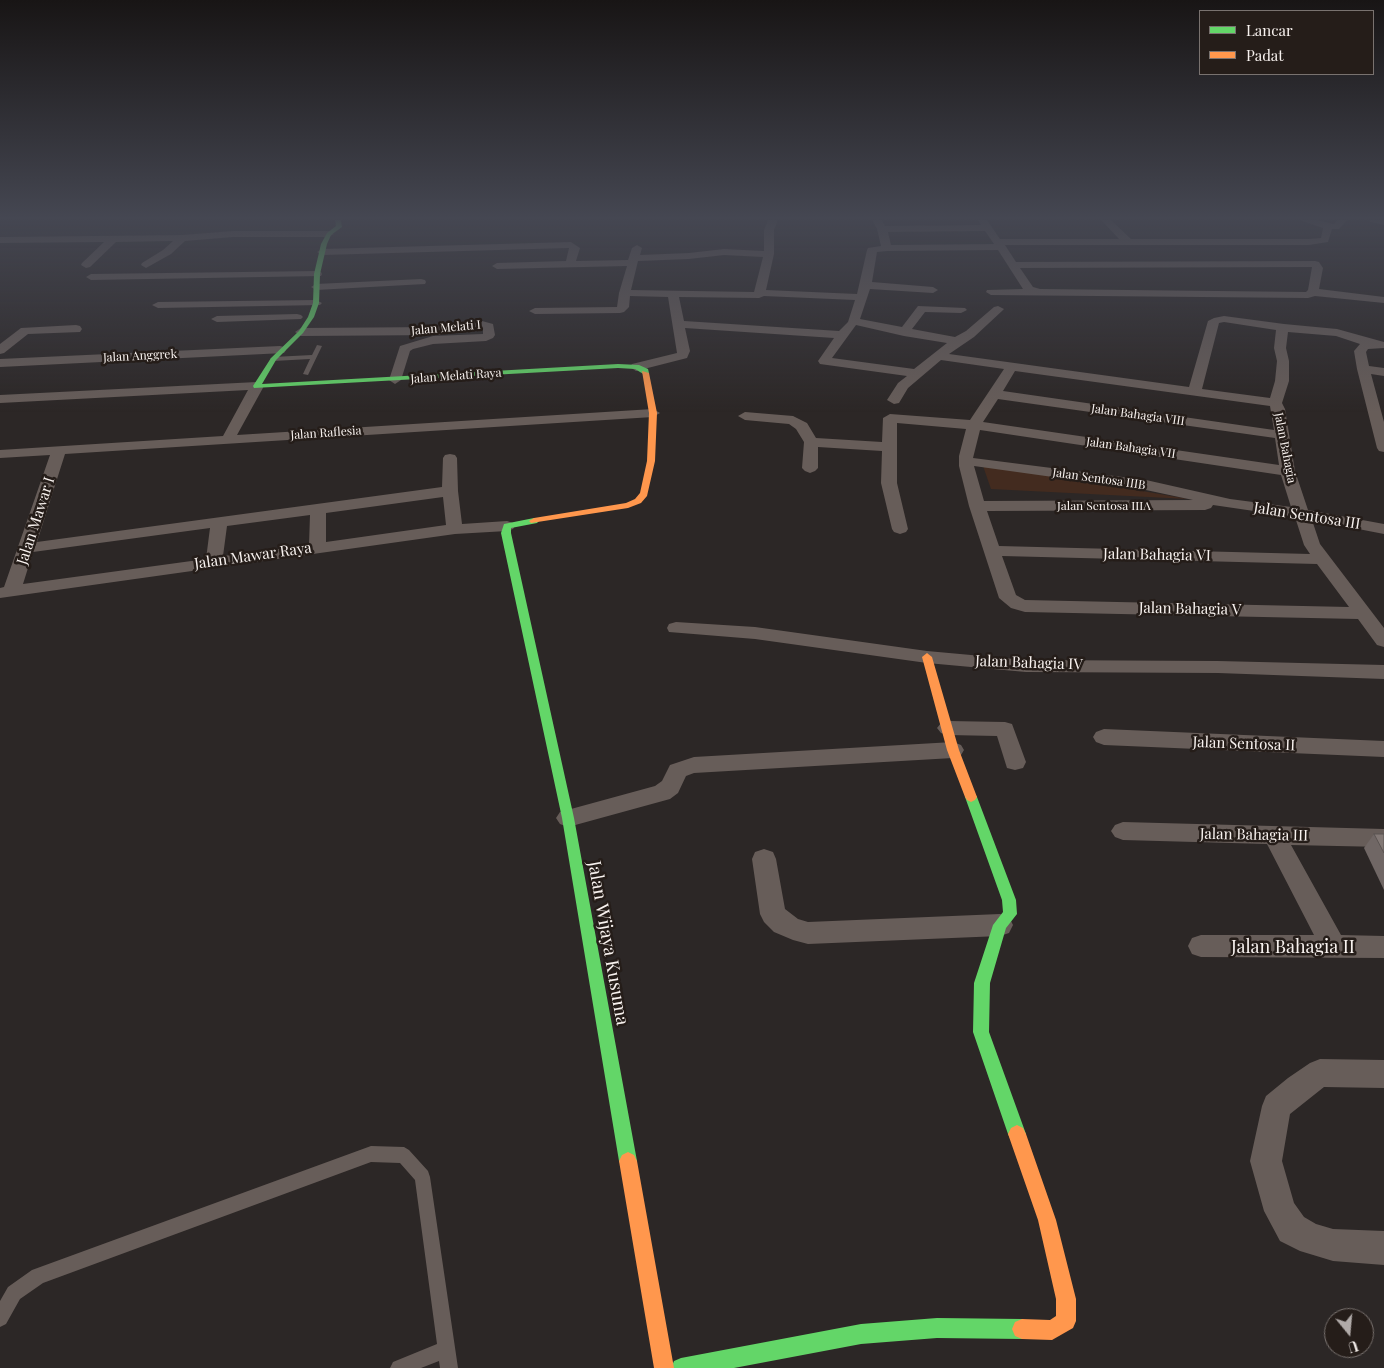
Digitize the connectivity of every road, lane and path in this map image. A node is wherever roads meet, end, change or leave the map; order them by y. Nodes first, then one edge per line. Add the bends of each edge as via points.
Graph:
1 (316, 284) edge
2 (382, 284) edge
3 (627, 284) edge
4 (762, 284) edge
5 (1026, 284) edge
6 (1214, 284) edge
7 (1315, 284) edge
8 (866, 285) joint
9 (316, 287) junction
10 (933, 290) dead end
11 (1035, 291) junction
12 (991, 292) dead end
13 (1313, 292) junction
14 (624, 293) junction
15 (760, 293) junction
16 (1224, 293) junction
17 (672, 294) junction
18 (862, 297) junction
19 (1384, 300) edge
20 (316, 304) junction
21 (158, 305) dead end
22 (998, 309) dead end
23 (961, 310) dead end
24 (535, 311) dead end
25 (311, 316) junction
26 (217, 319) dead end
27 (853, 321) junction
28 (678, 324) junction
29 (76, 328) dead end
30 (1284, 328) junction
31 (301, 332) junction
32 (904, 332) junction
33 (843, 334) junction
34 (957, 341) junction
35 (318, 346) dead end
36 (1382, 348) edge
37 (0, 350) edge
38 (277, 355) junction
39 (940, 356) junction
40 (312, 357) junction
41 (0, 363) edge
42 (636, 366) junction
43 (1363, 369) junction
44 (1009, 371) dead end
45 (1384, 372) edge
46 (917, 373) junction
47 (306, 374) dead end
48 (395, 380) junction
49 (257, 386) junction
50 (1194, 393) junction
51 (994, 394) junction
52 (0, 399) edge
53 (894, 400) dead end
54 (1276, 403) junction
55 (653, 413) junction
56 (745, 416) dead end
57 (974, 425) junction
58 (1281, 435) junction
59 (228, 439) junction
60 (811, 442) junction
61 (890, 447) junction
62 (1384, 448) edge
63 (58, 451) junction
64 (0, 454) edge
65 (450, 458) dead end
66 (966, 461) junction
67 (810, 468) dead end
68 (1287, 470) junction
69 (450, 491) junction
70 (1230, 504) junction
71 (977, 506) junction
72 (318, 509) junction
73 (1300, 513) junction
74 (219, 522) junction
75 (507, 526) junction
76 (456, 529) junction
77 (900, 529) dead end
78 (1384, 529) edge
79 (28, 548) junction
80 (318, 548) junction
81 (992, 551) junction
82 (1322, 559) junction
83 (214, 562) junction
84 (6, 592) edge
85 (1363, 613) junction
86 (676, 628) dead end
87 (1384, 641) edge
88 (927, 657) junction
89 (1384, 672) edge
90 (948, 728) junction
91 (1104, 737) dead end
92 (953, 750) junction
93 (1384, 750) edge
94 (1015, 762) dead end
95 (568, 818) junction
96 (1123, 831) dead end
97 (1274, 835) junction
98 (1384, 838) edge
99 (764, 859) dead end
100 (1000, 925) junction
101 (1201, 946) dead end
102 (1334, 947) junction
103 (1384, 947) edge
104 (1384, 1074) edge
105 (1384, 1248) edge
106 (0, 1318) edge
107 (446, 1349) junction
108 (399, 1368) edge
109 (449, 1368) edge
110 (664, 1368) edge
111 (681, 1368) edge

1 - 9 street
2 - 9 street
3 - 14 street
4 - 15 street
5 - 11 street
6 - 16 street
7 - 13 street
8 - 10 street
8 - 18 street
9 - 20 street
11 - 12 street
11 - 16 street
13 - 16 street via 1308,295
13 - 19 street
14 - 17 street
14 - 24 street via 623,306 616,311
15 - 17 street
15 - 18 street
17 - 28 street
18 - 27 street
20 - 21 street
20 - 25 street
22 - 34 street
23 - 32 street via 922,308
25 - 26 street
25 - 31 street
27 - 32 street
27 - 33 street
28 - 33 street
28 - 42 street via 683,355
29 - 37 street via 25,331
30 - 36 street via 1337,333
30 - 50 street via 1224,319 1214,321
30 - 54 street, Jalan Bahagia via 1280,348 1282,381
31 - 38 street
31 - 48 street, Jalan Melati I via 438,331 453,326 482,325 487,325 490,330 486,337 433,340 404,349
32 - 34 street
33 - 46 street via 824,361
34 - 39 street
35 - 40 lane
36 - 43 street via 1365,346 1361,353
38 - 40 lane
38 - 41 street, Jalan Anggrek
38 - 49 street
39 - 46 street
39 - 50 street
40 - 47 lane
42 - 48 street, Jalan Melati Raya
42 - 55 street via 645,371
43 - 45 street
43 - 62 street
44 - 51 street
46 - 53 street
48 - 49 street, Jalan Melati Raya
49 - 52 street, Jalan Melati Raya
49 - 59 street
50 - 54 street
51 - 57 street
51 - 58 street, Jalan Bahagia VIII
54 - 58 street, Jalan Bahagia
55 - 59 street, Jalan Raflesia
55 - 75 street via 648,481 644,494 638,500 615,508
56 - 60 street via 792,420 802,426
57 - 61 street, Jalan Bahagia VII via 890,418
57 - 66 street
57 - 68 street, Jalan Bahagia VII
58 - 68 street, Jalan Bahagia
59 - 63 street, Jalan Raflesia
60 - 61 street
60 - 67 street
61 - 77 street via 889,483
63 - 64 street, Jalan Raflesia
63 - 79 street, Jalan Mawar I
65 - 69 street
66 - 70 street, Jalan Sentosa IIIB via 1146,485
66 - 71 street
68 - 73 street, Jalan Bahagia
69 - 72 street
69 - 76 street
70 - 71 street, Jalan Sentosa IIIA
70 - 73 street, Jalan Sentosa III
71 - 81 street
72 - 74 street
72 - 80 street
73 - 78 street, Jalan Sentosa III
73 - 82 street, Jalan Bahagia via 1312,545
74 - 79 street
74 - 83 street
75 - 76 street, Jalan Mawar Raya
75 - 95 street, Jalan Wijaya Kusuma
76 - 80 street, Jalan Mawar Raya
79 - 84 street, Jalan Mawar I
80 - 83 street, Jalan Mawar Raya
81 - 82 street, Jalan Bahagia VI
81 - 85 street, Jalan Bahagia V via 1008,598 1017,604 1034,607
82 - 85 street, Jalan Bahagia
83 - 84 street, Jalan Mawar Raya
85 - 87 street, Jalan Bahagia
86 - 88 street, Jalan Bahagia IV via 756,633
88 - 89 street, Jalan Bahagia IV via 1026,666
88 - 90 street
90 - 92 street
90 - 94 street via 1005,729
91 - 93 street, Jalan Sentosa II
92 - 95 street via 694,765 678,771 670,787 662,793
92 - 100 street via 1009,900 1010,914
95 - 110 street, Jalan Wijaya Kusuma
96 - 97 street, Jalan Bahagia III
97 - 98 street, Jalan Bahagia III
97 - 102 street
99 - 100 street via 773,914 793,929 808,933
100 - 111 street via 982,983 981,1032 1048,1220 1066,1299 1066,1321 1052,1330 937,1328 860,1334
101 - 102 street, Jalan Bahagia II
102 - 103 street, Jalan Bahagia II
104 - 105 street via 1320,1074 1277,1106 1266,1161 1280,1211 1292,1230 1333,1245
106 - 107 lane via 14,1293 38,1276 371,1154 404,1154 422,1177
107 - 108 lane
107 - 109 lane

